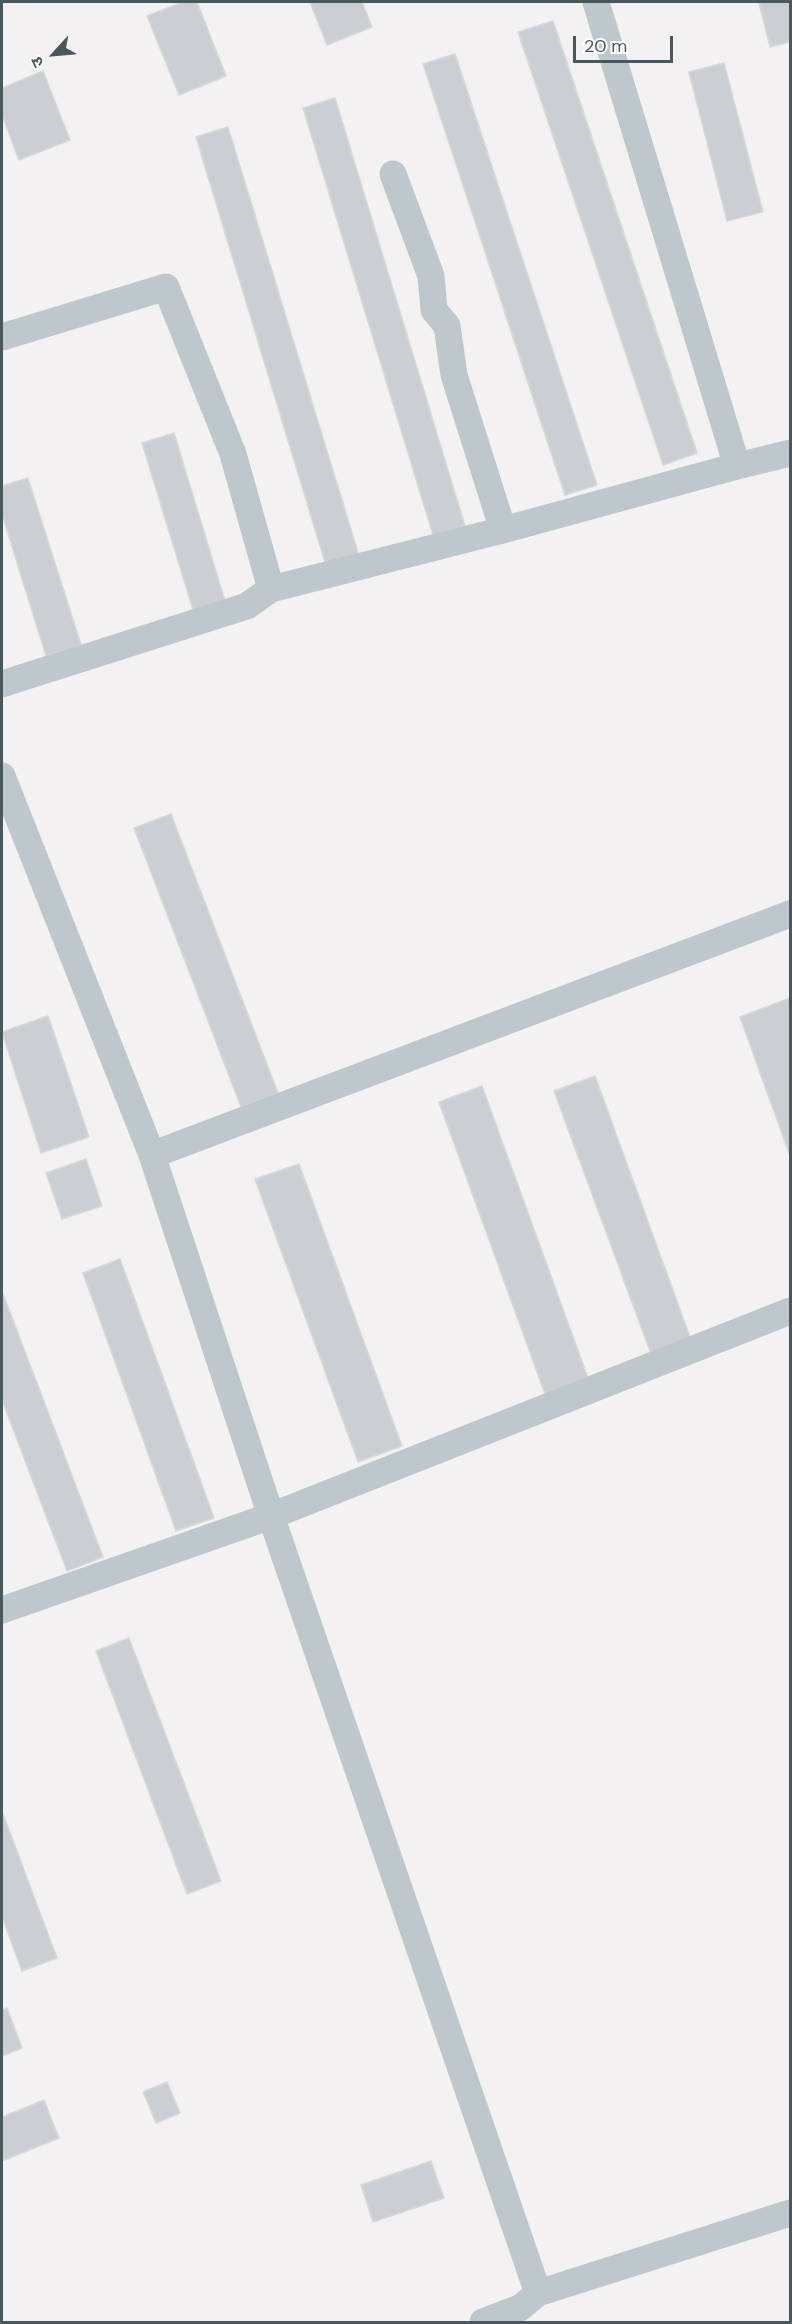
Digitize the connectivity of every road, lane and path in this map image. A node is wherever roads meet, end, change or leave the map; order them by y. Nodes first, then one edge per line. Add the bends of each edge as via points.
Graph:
1 (596, 2) edge
2 (393, 174) dead end
3 (2, 337) edge
4 (790, 453) edge
5 (737, 466) junction
6 (503, 530) junction
7 (271, 589) junction
8 (2, 684) edge
9 (3, 788) edge
10 (790, 914) edge
11 (152, 1155) junction
12 (790, 1311) edge
13 (271, 1516) junction
14 (2, 1610) edge
15 (790, 2213) edge
16 (538, 2293) junction
17 (483, 2322) edge

1 - 5 street
2 - 6 street via 431,276 434,310 447,326 454,375
3 - 7 street via 166,287 233,454
4 - 5 street
5 - 6 street
6 - 7 street
7 - 8 street via 248,606
9 - 11 street
10 - 11 street
11 - 13 street
12 - 13 street
13 - 14 street
13 - 16 street
15 - 16 street
16 - 17 street via 520,2308

